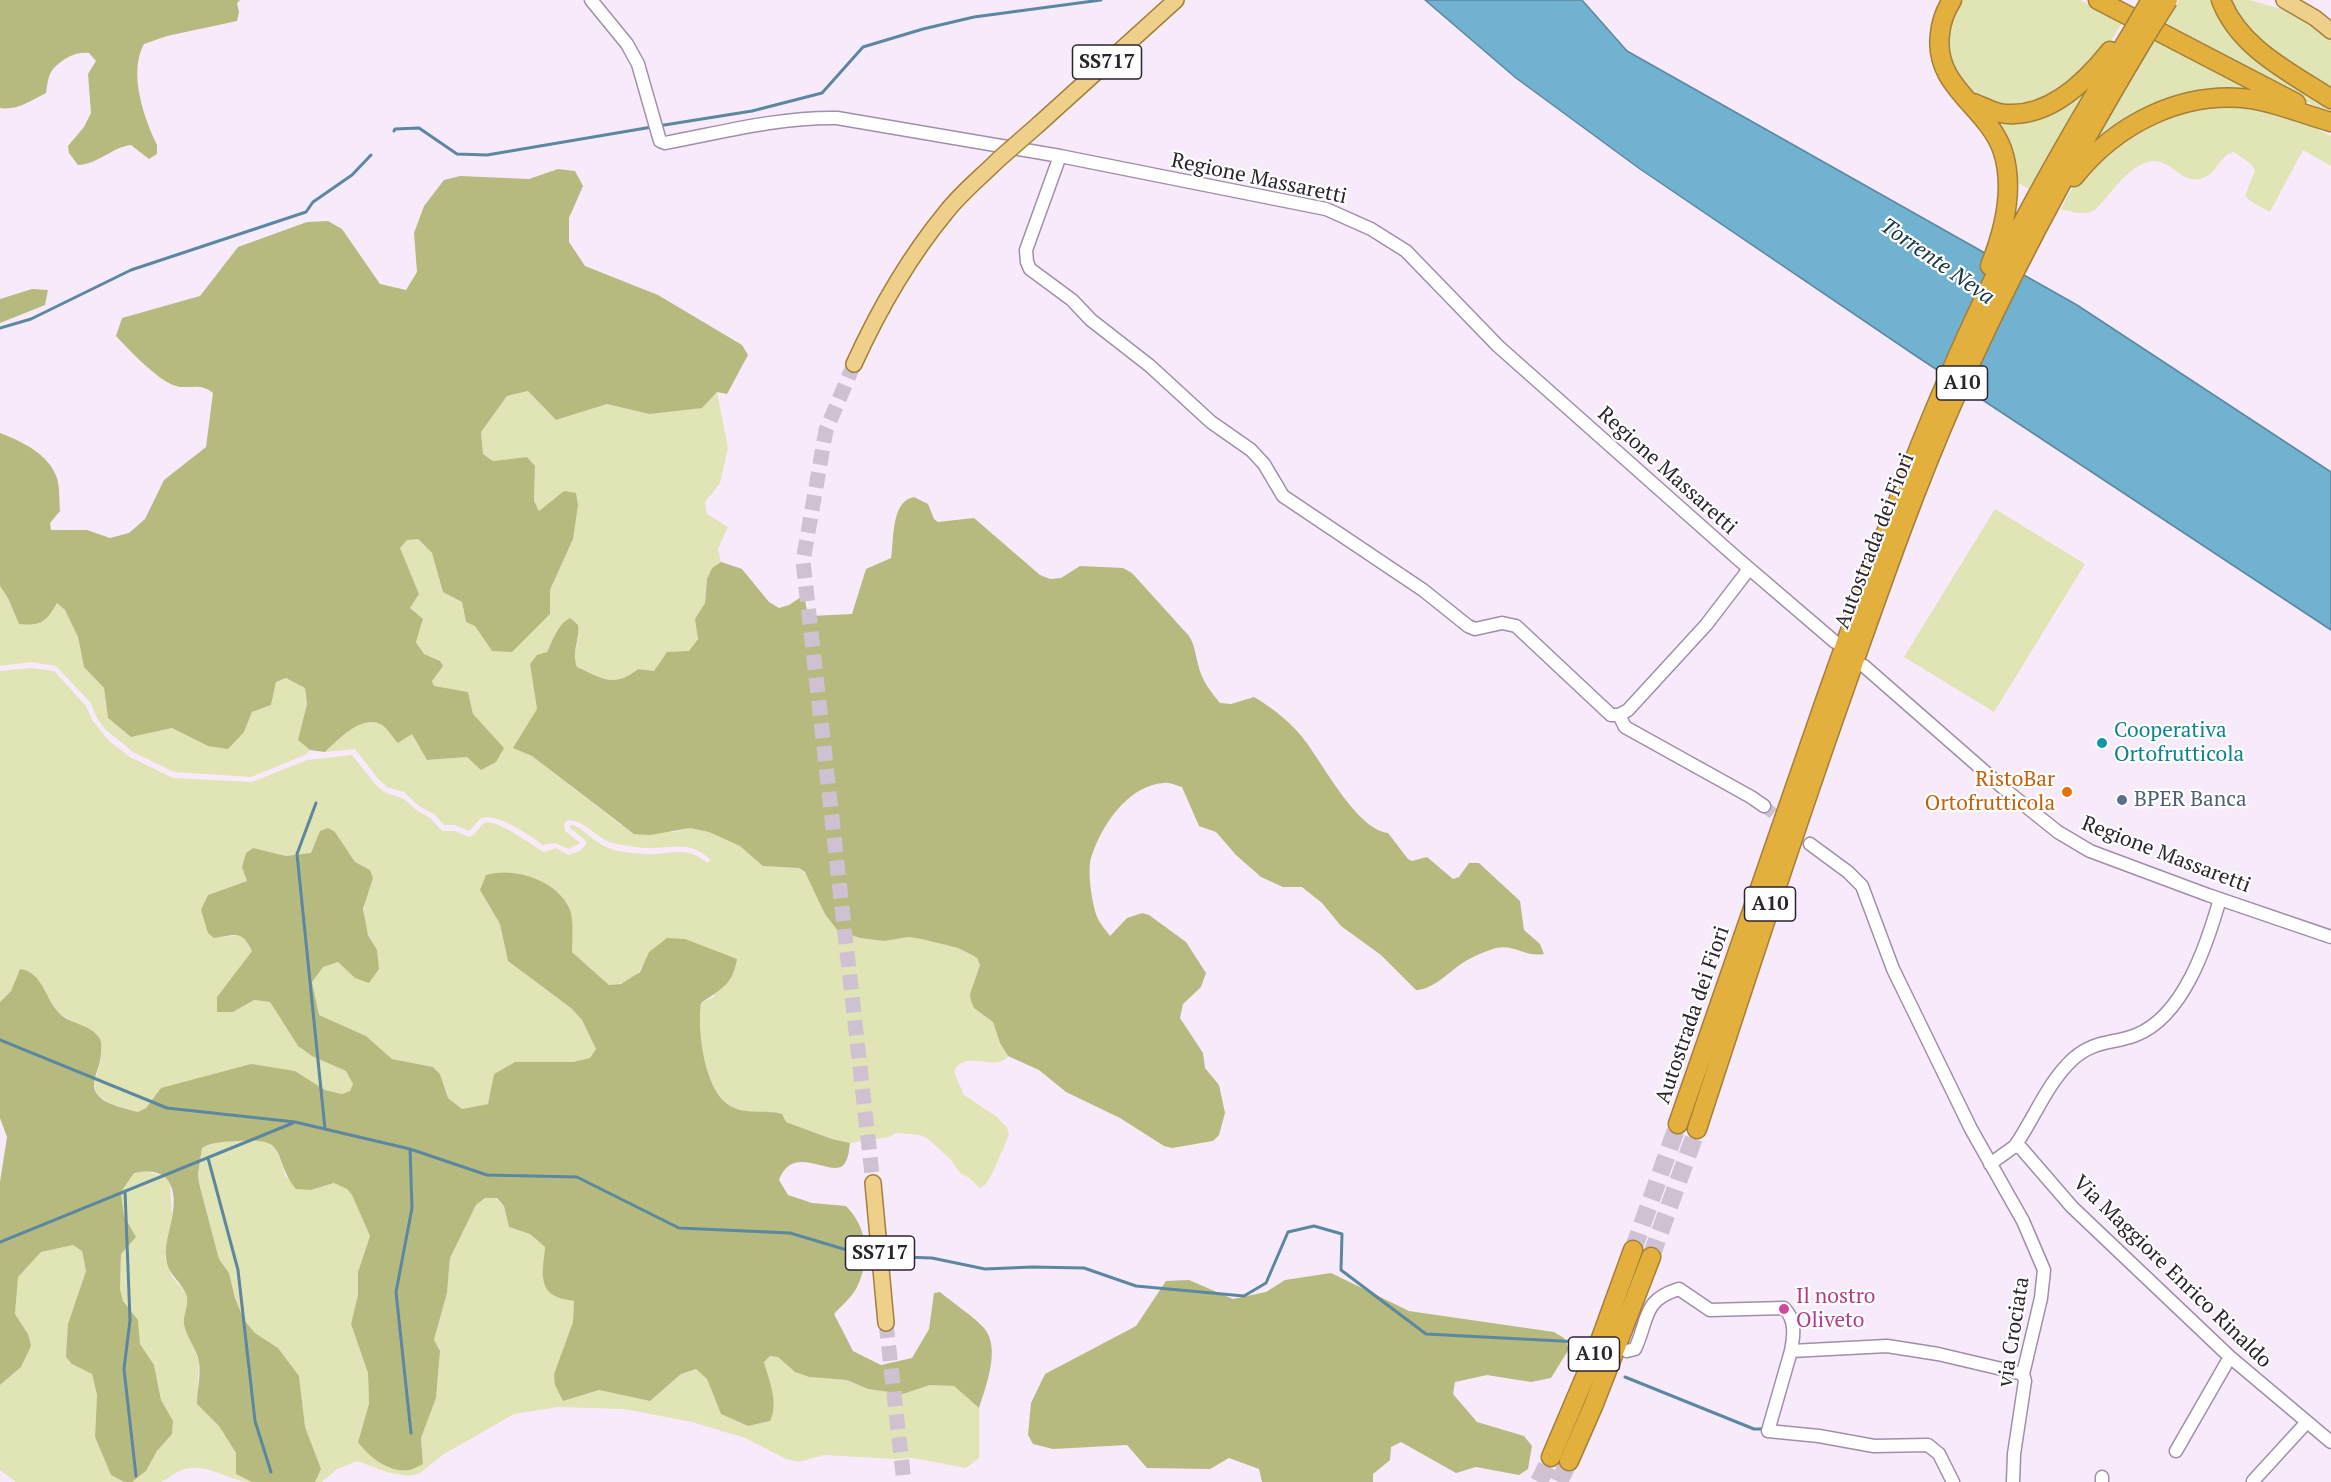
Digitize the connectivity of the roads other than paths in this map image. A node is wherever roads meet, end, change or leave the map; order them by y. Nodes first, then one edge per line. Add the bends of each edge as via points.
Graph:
1 (591, 0) edge
2 (1176, 0) edge
3 (1952, 0) edge
4 (2097, 0) edge
5 (2150, 0) edge
6 (2168, 0) edge
7 (2284, 0) edge
8 (2223, 5) edge
9 (2331, 31) edge
10 (2132, 35) junction
11 (2331, 99) edge
12 (1966, 100) junction
13 (2331, 122) edge
14 (1060, 156) junction
15 (2037, 213) junction
16 (1969, 331) junction
17 (854, 364) tunnel mouth
18 (1885, 552) junction
19 (1749, 569) junction
20 (1836, 642) dead end
21 (1864, 666) dead end
22 (1619, 716) junction
23 (1764, 806) tunnel mouth
24 (1810, 844) tunnel mouth
25 (2220, 899) junction
26 (2331, 937) edge
27 (1678, 1124) tunnel mouth
28 (1697, 1129) tunnel mouth
29 (2015, 1146) junction
30 (1990, 1164) junction
31 (873, 1183) tunnel mouth
32 (1633, 1250) tunnel mouth
33 (1651, 1257) tunnel mouth
34 (886, 1323) tunnel mouth
35 (1627, 1351) dead end
36 (1791, 1351) junction
37 (2230, 1357) junction
38 (2023, 1374) junction
39 (2307, 1422) junction
40 (2331, 1442) edge
41 (2176, 1451) dead end
42 (1551, 1456) tunnel mouth
43 (1569, 1461) tunnel mouth
44 (2253, 1481) edge
45 (1953, 1482) edge
46 (2013, 1482) edge

1 - 14 street, Regione Massaretti via 638,64 660,141 666,143 768,122 837,118
2 - 17 main road, SS717, bridge via 948,209 886,301
3 - 12 highway via 1940,31 1940,55 1947,75
4 - 13 highway
5 - 10 highway, bridge
6 - 10 highway, Autostrada dei Fiori / A10, bridge
7 - 9 main road
8 - 11 highway via 2235,28 2256,49
10 - 12 highway via 2083,82 2046,106 2011,114 1991,111
10 - 15 highway, Autostrada dei Fiori / A10 via 2094,122
12 - 16 highway via 1997,138 2005,161 2007,193 2001,233
13 - 15 highway via 2267,102 2239,98 2171,107 2141,120 2096,151
14 - 19 street, Regione Massaretti via 1326,209 1371,229 1406,251 1498,345
14 - 22 street via 1026,250 1030,269 1072,300 1211,422 1251,450 1283,496 1423,590 1468,626 1516,626 1600,706
15 - 16 highway, Autostrada dei Fiori / A10
15 - 18 highway, Autostrada dei Fiori / A10
16 - 18 highway, Autostrada dei Fiori / A10 via 1932,416
18 - 27 highway, Autostrada dei Fiori / A10
18 - 28 highway, Autostrada dei Fiori / A10
19 - 20 street, Regione Massaretti
19 - 22 street via 1706,625
21 - 25 street, Regione Massaretti via 2058,832 2090,851
22 - 23 street via 1625,727
24 - 30 street, via Crociata via 1862,886 1893,969
25 - 26 street, Regione Massaretti
25 - 29 street via 2186,988 2172,1005 2140,1034 2087,1048 2073,1059 2056,1078
29 - 30 street
29 - 37 street, Via Maggiore Enrico Rinaldo via 2021,1148 2072,1207
30 - 38 street, via Crociata via 2023,1221 2043,1270 2041,1298
31 - 34 main road, SS717
32 - 42 highway, A10 via 1597,1349
33 - 43 highway, A10
35 - 36 street via 1635,1348 1654,1302 1679,1289 1710,1310 1784,1308 1790,1315 1794,1335
36 - 38 street via 1887,1346
36 - 45 street via 1768,1431 1874,1446 1928,1445 1939,1454
37 - 39 street, Via Maggiore Enrico Rinaldo
37 - 41 street
38 - 46 street, via Crociata
39 - 40 street, Via Maggiore Enrico Rinaldo
39 - 44 street

